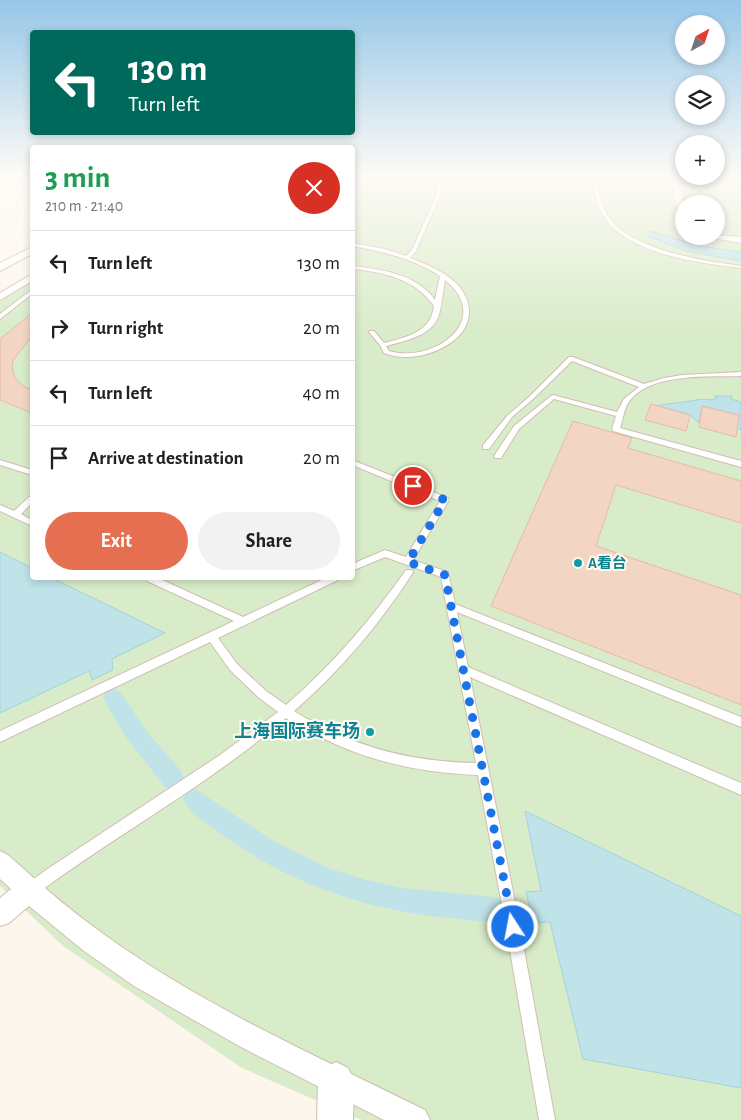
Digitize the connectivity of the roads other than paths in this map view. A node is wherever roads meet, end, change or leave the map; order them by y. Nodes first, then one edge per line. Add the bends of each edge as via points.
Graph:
1 (424, 228) edge
2 (617, 228) edge
3 (725, 238) edge
4 (741, 240) edge
5 (355, 245) edge
6 (30, 251) edge
7 (407, 258) junction
8 (741, 266) edge
9 (355, 267) edge
10 (0, 268) edge
11 (443, 275) junction
12 (30, 278) edge
13 (30, 294) edge
14 (0, 297) edge
15 (437, 306) junction
16 (0, 317) edge
17 (372, 332) dead end
18 (383, 345) junction
19 (741, 374) edge
20 (644, 386) junction
21 (620, 416) junction
22 (486, 447) dead end
23 (498, 456) dead end
24 (0, 462) edge
25 (355, 463) edge
26 (741, 464) edge
27 (30, 472) edge
28 (30, 501) edge
29 (0, 508) edge
30 (15, 515) junction
31 (30, 522) edge
32 (355, 567) edge
33 (408, 567) junction
34 (154, 580) edge
35 (329, 580) edge
36 (451, 606) junction
37 (243, 621) junction
38 (211, 636) junction
39 (464, 670) junction
40 (286, 710) junction
41 (741, 722) edge
42 (0, 737) edge
43 (483, 769) junction
44 (741, 789) edge
45 (0, 863) edge
46 (28, 891) junction
47 (0, 914) edge
48 (336, 1080) junction
49 (335, 1120) edge
50 (415, 1120) edge
51 (547, 1120) edge

1 - 7 lane via 414,251
2 - 8 lane via 645,244 673,254
3 - 4 street
5 - 7 lane
6 - 10 street
7 - 11 lane
9 - 15 lane via 407,280 424,290
11 - 15 lane
11 - 18 lane via 453,281 466,305 467,318 459,332 436,348 414,356 389,354
12 - 14 street
13 - 16 lane
15 - 18 lane via 436,316 428,327 409,338
17 - 18 lane
19 - 20 lane via 668,379
20 - 21 lane via 629,397
20 - 22 lane via 571,358 510,416
21 - 23 lane via 553,397 516,428
21 - 26 lane via 616,429
24 - 27 lane
25 - 33 lane via 445,500
28 - 30 lane
29 - 30 lane
30 - 31 lane
32 - 33 lane via 385,552
33 - 36 lane via 445,575
33 - 40 lane via 394,596 360,639
34 - 37 lane
35 - 37 lane
36 - 39 lane
36 - 41 lane
37 - 38 lane
38 - 40 lane via 249,682
38 - 42 lane
39 - 43 lane
39 - 44 lane
40 - 43 lane via 333,738 382,756 435,767
40 - 46 lane via 224,759 76,855
43 - 51 lane
45 - 46 street
46 - 47 street
46 - 48 street via 85,937 158,985 244,1035
48 - 49 street
48 - 50 street

